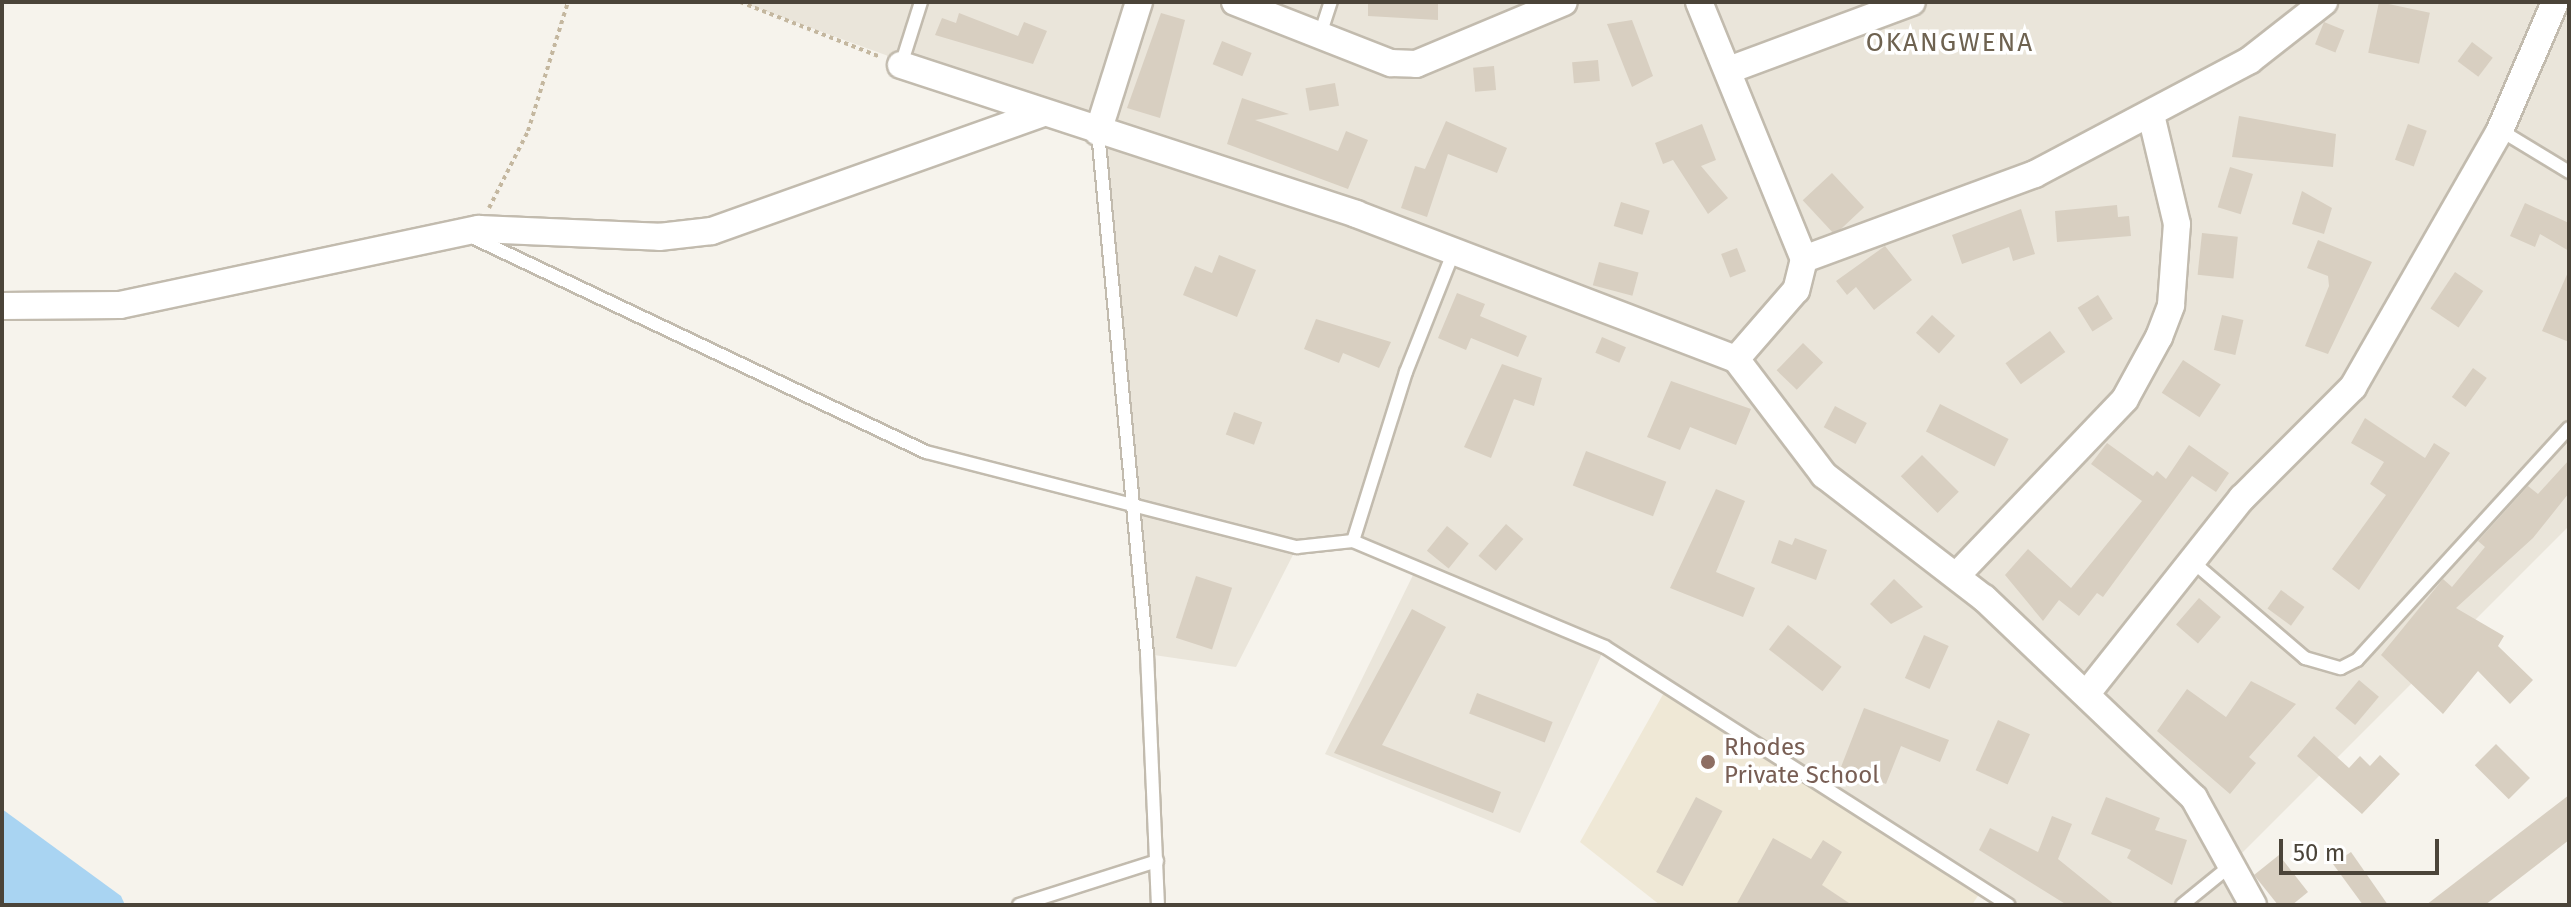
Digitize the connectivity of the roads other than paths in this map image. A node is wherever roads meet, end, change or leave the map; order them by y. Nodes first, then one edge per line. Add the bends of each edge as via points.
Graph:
1 (921, 2) edge
2 (1139, 2) edge
3 (1235, 2) edge
4 (1331, 2) edge
5 (1564, 2) edge
6 (1699, 2) edge
7 (1912, 2) edge
8 (2324, 2) edge
9 (2555, 2) edge
10 (1319, 38) junction
11 (901, 65) joint
12 (1729, 70) junction
13 (1041, 114) junction
14 (2151, 115) junction
15 (2500, 130) junction
16 (1098, 132) junction
17 (2569, 172) edge
18 (470, 231) junction
19 (1454, 251) junction
20 (1804, 259) junction
21 (2, 306) edge
22 (1736, 359) junction
23 (2569, 428) edge
24 (1128, 500) junction
25 (1353, 541) junction
26 (2193, 562) junction
27 (1957, 575) junction
28 (2088, 692) junction
29 (1157, 861) junction
30 (2230, 866) junction
31 (1019, 905) edge
32 (1158, 905) edge
33 (2008, 905) edge
34 (2182, 905) edge
35 (2253, 905) edge

1 - 11 lane
2 - 16 street
3 - 10 street
4 - 10 lane
5 - 10 street via 1430,62 1391,63
6 - 12 street
7 - 12 street
8 - 14 street via 2296,31
9 - 15 street
11 - 13 street
12 - 20 street
13 - 16 street
13 - 18 street via 712,231 659,237
14 - 20 street via 1957,206
14 - 27 street via 2177,224 2174,285 2159,337 2118,408
15 - 17 lane
15 - 26 street via 2353,387 2242,498
16 - 19 street
16 - 24 lane
18 - 21 street via 120,305
18 - 24 lane via 926,452
19 - 22 street
19 - 25 lane via 1406,372
20 - 22 street via 1796,290
22 - 27 street via 1824,475
23 - 26 lane via 2357,660 2341,668 2305,658
24 - 25 lane via 1297,547
24 - 29 lane via 1147,654
25 - 33 lane via 1605,647 1670,682
26 - 28 street
27 - 28 street
28 - 30 street via 2194,798
29 - 31 lane
29 - 32 lane
30 - 34 lane
30 - 35 street

